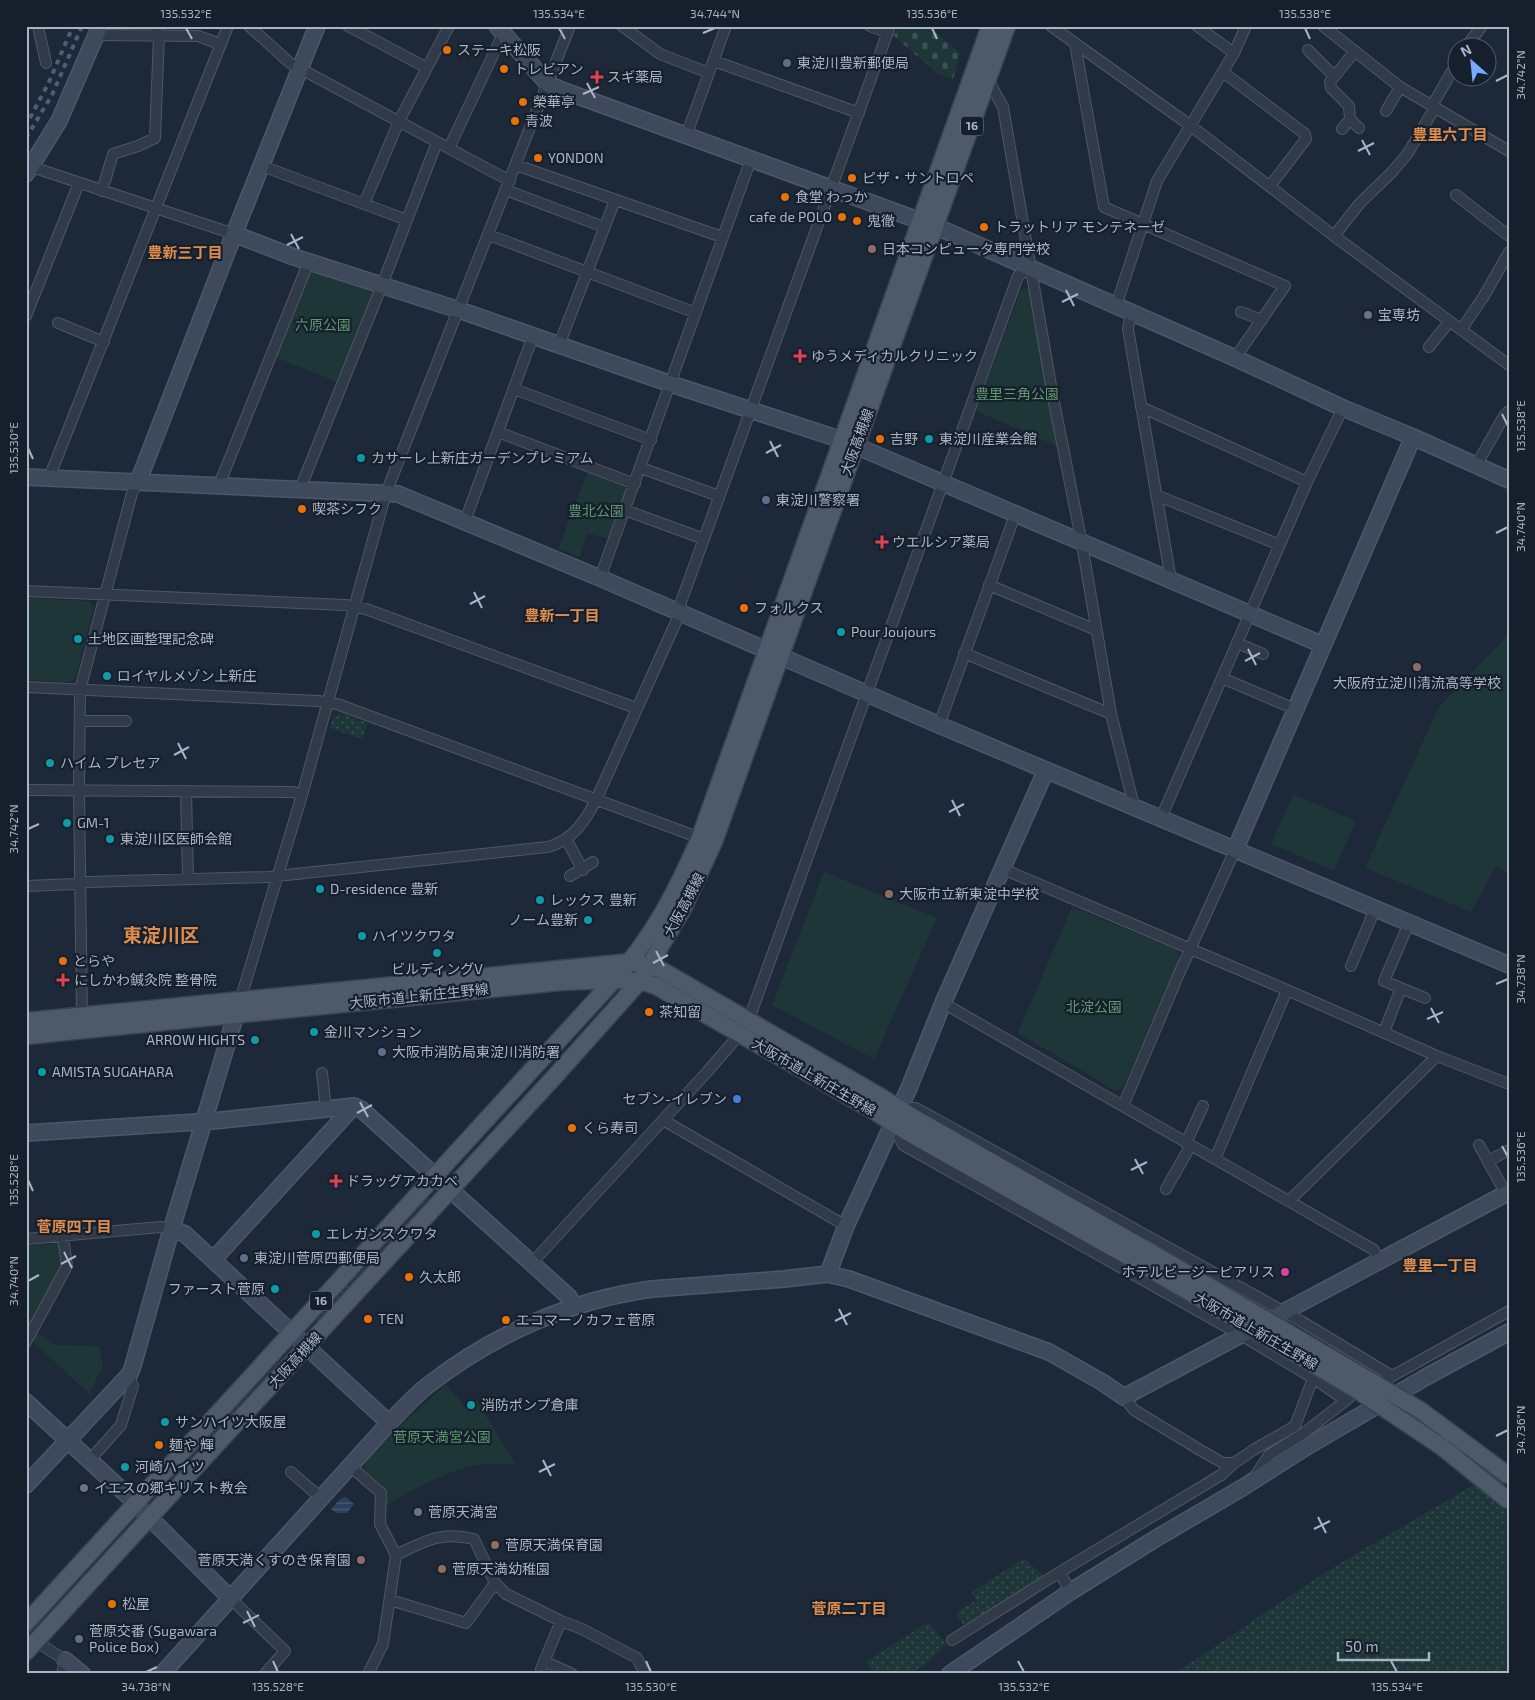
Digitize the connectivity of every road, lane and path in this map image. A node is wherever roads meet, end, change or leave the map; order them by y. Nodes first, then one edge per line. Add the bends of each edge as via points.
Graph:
1 (38, 26) edge
2 (228, 26) edge
3 (249, 26) edge
4 (317, 26) edge
5 (348, 26) edge
6 (449, 26) edge
7 (570, 26) edge
8 (622, 26) edge
9 (726, 26) edge
10 (870, 26) edge
11 (990, 26) edge
12 (1007, 26) edge
13 (1051, 26) edge
14 (1198, 26) edge
15 (1246, 26) edge
16 (1323, 26) edge
17 (1482, 26) edge
18 (889, 29) edge
19 (500, 30) edge
20 (99, 31) edge
21 (158, 31) edge
22 (1473, 38) edge
23 (220, 44) junction
24 (1075, 44) junction
25 (1308, 50) dead end
26 (1355, 51) junction
27 (1234, 53) junction
28 (714, 61) junction
29 (46, 63) dead end
30 (299, 68) junction
31 (427, 68) junction
32 (1223, 72) junction
33 (709, 73) junction
34 (1334, 76) junction
35 (1448, 78) edge
36 (988, 80) junction
37 (548, 84) junction
38 (1400, 87) junction
39 (1434, 108) junction
40 (1386, 111) dead end
41 (859, 113) junction
42 (1350, 119) junction
43 (399, 121) junction
44 (1191, 126) junction
45 (1342, 128) dead end
46 (1359, 128) dead end
47 (686, 136) junction
48 (437, 142) junction
49 (449, 148) junction
50 (1509, 151) edge
51 (751, 159) junction
52 (516, 165) junction
53 (262, 166) junction
54 (29, 170) edge
55 (78, 183) junction
56 (508, 185) junction
57 (1270, 186) junction
58 (832, 188) junction
59 (102, 191) junction
60 (1456, 195) dead end
61 (615, 200) junction
62 (364, 204) junction
63 (156, 209) junction
64 (407, 220) junction
65 (920, 221) junction
66 (1142, 224) junction
67 (604, 227) junction
68 (936, 227) junction
69 (234, 234) junction
70 (489, 235) junction
71 (1334, 236) junction
72 (1509, 236) edge
73 (722, 237) junction
74 (1509, 252) edge
75 (309, 261) junction
76 (1506, 264) edge
77 (1031, 268) junction
78 (587, 272) junction
79 (382, 285) junction
80 (1116, 306) junction
81 (459, 310) junction
82 (1241, 312) dead end
83 (696, 313) junction
84 (1131, 314) junction
85 (26, 316) edge
86 (1262, 320) junction
87 (1449, 322) junction
88 (58, 323) dead end
89 (1461, 330) junction
90 (533, 336) junction
91 (104, 342) junction
92 (559, 345) junction
93 (1429, 347) dead end
94 (1235, 358) junction
95 (1509, 365) edge
96 (671, 384) junction
97 (514, 389) junction
98 (1140, 407) junction
99 (1342, 408) junction
100 (750, 411) junction
101 (1509, 411) edge
102 (498, 432) junction
103 (1413, 437) junction
104 (651, 440) junction
105 (849, 443) junction
106 (1476, 466) junction
107 (640, 468) junction
108 (26, 477) edge
109 (50, 478) junction
110 (1509, 480) edge
111 (138, 482) junction
112 (1307, 482) junction
113 (942, 483) junction
114 (635, 484) junction
115 (219, 485) junction
116 (300, 489) junction
117 (386, 493) junction
118 (1156, 495) junction
119 (719, 496) junction
120 (625, 510) junction
121 (1015, 515) junction
122 (465, 521) junction
123 (704, 539) junction
124 (1082, 544) junction
125 (1280, 545) junction
126 (600, 578) junction
127 (1171, 580) junction
128 (989, 585) junction
129 (26, 591) edge
130 (104, 594) junction
131 (355, 607) junction
132 (680, 613) junction
133 (1249, 614) junction
134 (1096, 630) junction
135 (1237, 643) junction
136 (1323, 645) junction
137 (766, 650) junction
138 (964, 653) junction
139 (1263, 654) dead end
140 (781, 657) junction
141 (1222, 678) junction
142 (26, 687) edge
143 (80, 690) junction
144 (867, 692) junction
145 (328, 702) junction
146 (636, 708) junction
147 (1295, 710) junction
148 (1111, 714) junction
149 (80, 721) junction
150 (126, 721) dead end
151 (939, 724) junction
152 (1046, 770) junction
153 (26, 790) edge
154 (79, 790) junction
155 (186, 791) junction
156 (302, 795) junction
157 (596, 800) junction
158 (1134, 806) junction
159 (1161, 818) junction
160 (566, 839) junction
161 (707, 840) junction
162 (1235, 850) junction
163 (593, 862) dead end
164 (1003, 869) junction
165 (583, 870) junction
166 (278, 876) junction
167 (570, 876) dead end
168 (188, 879) junction
169 (81, 883) junction
170 (26, 886) edge
171 (1375, 909) junction
172 (1409, 923) junction
173 (1189, 949) junction
174 (630, 962) junction
175 (650, 964) junction
176 (1351, 966) dead end
177 (1509, 966) edge
178 (614, 980) junction
179 (640, 981) junction
180 (1401, 988) junction
181 (1287, 990) junction
182 (1425, 998) dead end
183 (943, 1003) junction
184 (238, 1007) junction
185 (749, 1019) junction
186 (26, 1021) edge
187 (83, 1023) junction
188 (1384, 1032) junction
189 (740, 1034) junction
190 (26, 1036) edge
191 (1437, 1056) junction
192 (322, 1073) dead end
193 (1509, 1084) edge
194 (354, 1106) junction
195 (1123, 1106) junction
196 (1204, 1106) dead end
197 (326, 1109) junction
198 (896, 1116) junction
199 (663, 1120) junction
200 (204, 1121) junction
201 (26, 1133) edge
202 (1188, 1144) junction
203 (1479, 1145) dead end
204 (1509, 1150) edge
205 (1215, 1159) junction
206 (1488, 1161) junction
207 (435, 1177) junction
208 (451, 1189) junction
209 (1166, 1189) dead end
210 (1507, 1193) edge
211 (1289, 1201) junction
212 (846, 1226) junction
213 (172, 1229) junction
214 (63, 1236) junction
215 (26, 1239) edge
216 (1138, 1253) junction
217 (213, 1260) junction
218 (1378, 1261) junction
219 (532, 1264) junction
220 (828, 1274) junction
221 (574, 1306) junction
222 (1509, 1311) edge
223 (1285, 1312) junction
224 (1509, 1332) edge
225 (292, 1333) junction
226 (1240, 1335) junction
227 (26, 1342) edge
228 (306, 1347) junction
229 (129, 1375) junction
230 (1392, 1376) junction
231 (1313, 1378) junction
232 (1124, 1397) junction
233 (1345, 1400) junction
234 (26, 1402) edge
235 (388, 1423) junction
236 (68, 1440) junction
237 (90, 1460) junction
238 (1234, 1463) junction
239 (350, 1466) junction
240 (291, 1472) dead end
241 (1509, 1476) edge
242 (1253, 1480) junction
243 (26, 1485) edge
244 (320, 1498) junction
245 (1509, 1501) edge
246 (136, 1504) junction
247 (150, 1518) junction
248 (396, 1555) junction
249 (1060, 1572) junction
250 (495, 1583) junction
251 (1070, 1592) junction
252 (230, 1598) junction
253 (390, 1600) junction
254 (561, 1621) junction
255 (26, 1623) edge
256 (952, 1640) dead end
257 (30, 1643) edge
258 (544, 1661) junction
259 (64, 1667) edge
260 (82, 1674) edge
261 (162, 1674) edge
262 (265, 1674) edge
263 (368, 1674) edge
264 (541, 1674) edge
265 (572, 1674) edge
266 (645, 1674) edge
267 (950, 1674) edge

1 - 29 street
2 - 23 street
3 - 30 street
4 - 30 street
5 - 31 street
6 - 31 street
7 - 37 street
8 - 33 street via 660,54
9 - 28 street
10 - 18 street
11 - 65 main road, 大阪高槻線 / 16
12 - 36 main road, 大阪高槻線 / 16
13 - 24 street
14 - 27 street
15 - 27 street
16 - 26 street
17 - 22 street
18 - 41 street
19 - 37 street
19 - 49 street
20 - 21 street
20 - 54 street via 59,121
21 - 23 street via 198,36
21 - 59 street via 154,138 113,154
23 - 63 street
24 - 44 street
24 - 66 street via 1104,207
25 - 34 street
26 - 34 street
26 - 38 street
27 - 32 street
28 - 33 street
28 - 41 street
30 - 43 street
30 - 53 street
31 - 43 street
32 - 44 street
32 - 57 street via 1305,134 1306,139
33 - 47 street
34 - 42 street via 1331,88 1349,106
35 - 39 street via 1433,104
36 - 68 main road, 大阪高槻線 / 16
36 - 77 street via 1003,107
37 - 47 street
37 - 52 street
38 - 39 street
38 - 40 street
39 - 50 street
39 - 71 street via 1408,153 1360,203
41 - 58 street
42 - 45 street
42 - 46 street
43 - 48 street
43 - 62 street
44 - 57 street
44 - 66 street via 1157,181
47 - 51 street
48 - 49 street
48 - 64 street
49 - 56 street
51 - 58 street
51 - 73 street
52 - 56 street
52 - 61 street
53 - 62 street
53 - 69 street
54 - 55 street
55 - 59 street
55 - 85 street
56 - 67 street
56 - 70 street
57 - 71 street
58 - 65 street
58 - 100 street
59 - 63 street
60 - 72 street
61 - 67 street
61 - 73 street
62 - 64 street
63 - 69 street
63 - 91 street
64 - 79 street
65 - 68 street
65 - 105 main road, 大阪高槻線 / 16
66 - 80 street
66 - 86 street via 1285,286
67 - 78 street
68 - 77 street
68 - 105 main road, 大阪高槻線 / 16
69 - 75 street
69 - 111 street
70 - 78 street
70 - 81 street
71 - 87 street
73 - 83 street
74 - 76 street
75 - 79 street
75 - 115 street
76 - 89 street
77 - 80 street
77 - 113 street via 1018,276
77 - 124 street
78 - 83 street
78 - 92 street
79 - 81 street
79 - 116 street
80 - 84 street
81 - 90 street
81 - 117 street
82 - 86 street
83 - 96 street
84 - 94 street
84 - 98 street via 1128,329
86 - 94 street
87 - 89 street
87 - 93 street
88 - 91 street
89 - 95 street
90 - 92 street
90 - 97 street
91 - 109 street
92 - 96 street
94 - 99 street
96 - 100 street
96 - 104 street
97 - 102 street
97 - 104 street
98 - 112 street
98 - 118 street
99 - 103 street
99 - 112 street
100 - 105 street
100 - 119 street
101 - 106 street
102 - 114 street
102 - 122 street
103 - 106 street
103 - 136 street
104 - 107 street
105 - 113 street
105 - 137 main road, 大阪高槻線 / 16
105 - 140 main road, 大阪高槻線 / 16
106 - 110 street
107 - 114 street
107 - 119 street
108 - 109 street
109 - 111 street
111 - 115 street
111 - 130 street via 132,493
112 - 125 street
113 - 121 street
113 - 144 street
114 - 120 street
115 - 116 street
116 - 117 street
117 - 122 street via 398,494
117 - 131 street
118 - 125 street
118 - 127 street
119 - 123 street
120 - 123 street
120 - 126 street
121 - 124 street
121 - 128 street
122 - 126 street
123 - 132 street
124 - 127 street
124 - 134 street
125 - 133 street
126 - 132 street
127 - 133 street
128 - 134 street
128 - 138 street
129 - 130 street
130 - 131 street
130 - 143 street
131 - 145 street
131 - 146 street
132 - 137 street
132 - 146 street
133 - 135 street
133 - 136 street
134 - 148 street
135 - 139 street
135 - 141 street
136 - 147 street
137 - 140 street
137 - 161 main road, 大阪高槻線 / 16
138 - 148 street
138 - 151 street
140 - 144 street
140 - 161 main road, 大阪高槻線 / 16
141 - 147 street
141 - 159 street
142 - 143 street
143 - 145 street
143 - 149 street
144 - 151 street
144 - 185 street
145 - 156 street
145 - 157 street
146 - 157 street
147 - 162 street
148 - 158 street
149 - 150 street
149 - 154 street
151 - 152 street
152 - 158 street
152 - 164 street
153 - 154 street
154 - 155 street
154 - 169 street
155 - 156 street via 293,792
155 - 168 street
156 - 166 street
157 - 160 street via 579,829
157 - 161 street
158 - 159 street
159 - 162 street
160 - 165 street
160 - 166 street via 548,847
161 - 174 main road, 大阪高槻線 / 16
161 - 175 main road, 大阪高槻線 / 16 via 684,909
162 - 171 street
162 - 173 street
163 - 165 street
164 - 173 street
164 - 183 street
165 - 167 street
166 - 168 street
166 - 184 street
168 - 169 street
169 - 170 street
169 - 187 street
171 - 172 street
171 - 176 street
172 - 177 street
172 - 180 street via 1384,981
173 - 181 street
173 - 195 street
174 - 175 main road, 大阪市道上新庄生野線
174 - 178 main road, 大阪高槻線 / 16
174 - 184 main road, 大阪市道上新庄生野線
175 - 179 main road, 大阪高槻線 / 16
175 - 185 main road, 大阪市道上新庄生野線
178 - 179 main road, 大阪市道上新庄生野線
178 - 184 main road, 大阪市道上新庄生野線
178 - 207 main road, 大阪高槻線 / 16
179 - 189 main road, 大阪市道上新庄生野線 via 656,986
179 - 208 main road, 大阪高槻線 / 16
180 - 182 street
180 - 188 street
181 - 188 street
181 - 205 street
183 - 195 street
183 - 198 street
184 - 187 main road, 大阪市道上新庄生野線
184 - 200 street
185 - 189 street
185 - 198 main road, 大阪市道上新庄生野線
186 - 187 main road, 大阪市道上新庄生野線
187 - 190 main road, 大阪市道上新庄生野線
188 - 191 street
189 - 198 main road, 大阪市道上新庄生野線 via 877,1113
189 - 199 street
191 - 193 street
191 - 211 street
192 - 197 street
194 - 197 street
194 - 207 street
194 - 217 street
195 - 202 street
196 - 202 street
197 - 200 street
198 - 212 street
198 - 216 main road, 大阪市道上新庄生野線
198 - 223 street via 916,1108
198 - 226 street via 902,1145
199 - 212 street
199 - 219 street
200 - 201 street
200 - 213 street
202 - 205 street
202 - 209 street
203 - 206 street
204 - 206 street
205 - 211 street
206 - 210 street
207 - 208 street
207 - 225 main road, 大阪高槻線 / 16
208 - 219 street
208 - 228 main road, 大阪高槻線 / 16
210 - 218 street
211 - 218 street via 1374,1250
212 - 220 street
213 - 214 street via 160,1227
213 - 217 street via 184,1234
213 - 229 street
214 - 215 street
214 - 227 street via 67,1266
216 - 241 main road, 大阪市道上新庄生野線, bridge via 1420,1410
216 - 245 main road, 大阪市道上新庄生野線, bridge via 1354,1388 1442,1447
217 - 225 street
218 - 223 street
219 - 221 street via 569,1297
220 - 221 street via 633,1292
220 - 232 street via 1049,1352
221 - 235 street via 518,1329 464,1359 426,1387
222 - 230 street
223 - 226 street
223 - 230 street
224 - 242 street via 1426,1377
225 - 228 street
225 - 246 main road, 大阪高槻線 / 16
226 - 231 street
226 - 232 street
228 - 235 street
228 - 247 main road, 大阪高槻線 / 16
229 - 236 street
229 - 237 street via 133,1386 121,1425
230 - 233 street
231 - 233 street
231 - 238 street via 1295,1426
232 - 238 street via 1134,1410 1200,1450 1223,1463
233 - 242 street via 1304,1433 1269,1455
234 - 236 street
235 - 239 street
236 - 237 street
236 - 243 street
237 - 246 street
238 - 249 street via 1221,1475
239 - 244 street
239 - 248 street via 381,1493 380,1524
240 - 244 street
242 - 251 street
244 - 252 street
246 - 247 street
246 - 255 main road, 大阪高槻線 / 16
247 - 252 street
247 - 257 main road, 大阪高槻線 / 16
248 - 250 street via 442,1536 474,1539
248 - 253 street
249 - 251 street
249 - 256 street
250 - 253 street via 466,1622
250 - 254 street via 506,1594
251 - 267 street
252 - 261 street
252 - 262 street via 285,1651
253 - 263 street via 382,1644
254 - 258 street
254 - 266 street via 637,1658
257 - 259 street
258 - 264 street
258 - 265 street
259 - 260 street

